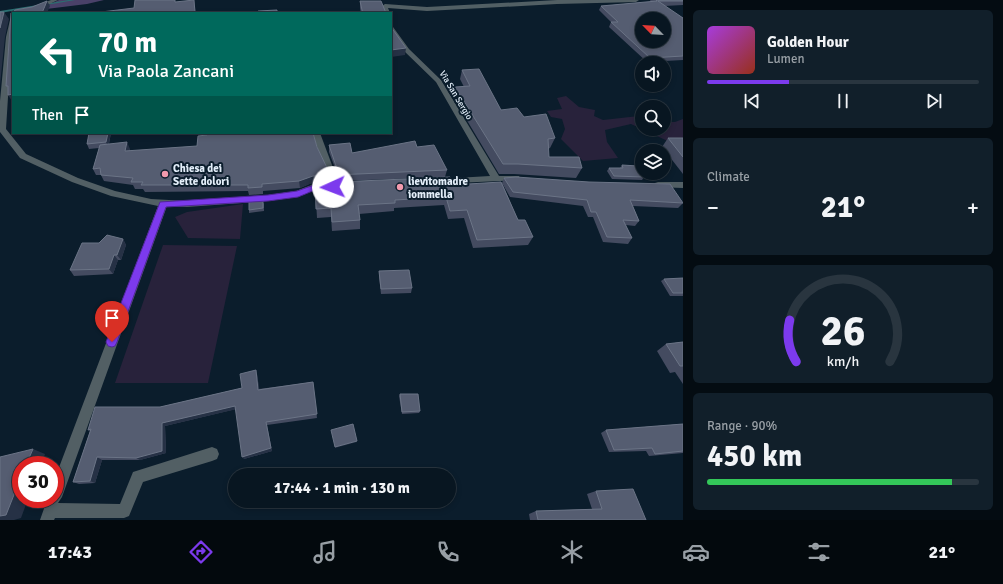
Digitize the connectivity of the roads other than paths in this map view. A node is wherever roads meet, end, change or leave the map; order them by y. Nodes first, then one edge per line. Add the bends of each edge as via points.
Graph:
1 (55, 0) edge
2 (636, 0) edge
3 (384, 3) edge
4 (24, 12) edge
5 (12, 22) edge
6 (392, 30) edge
7 (316, 134) edge
8 (522, 178) edge
9 (496, 179) junction
10 (431, 182) edge
11 (683, 184) edge
12 (648, 185) edge
13 (163, 204) junction
14 (212, 454) dead end
15 (64, 474) edge
16 (61, 508) edge
17 (122, 515) edge

1 - 4 street
2 - 3 street via 427,9 411,9
5 - 13 street via 9,28 2,129 24,156 75,180 114,194
6 - 9 street, Via San Sergio via 410,54 439,81
7 - 13 street via 334,182 298,194 268,198
8 - 9 street
9 - 10 street
11 - 12 street
13 - 15 street
14 - 17 street via 138,477
16 - 17 street

